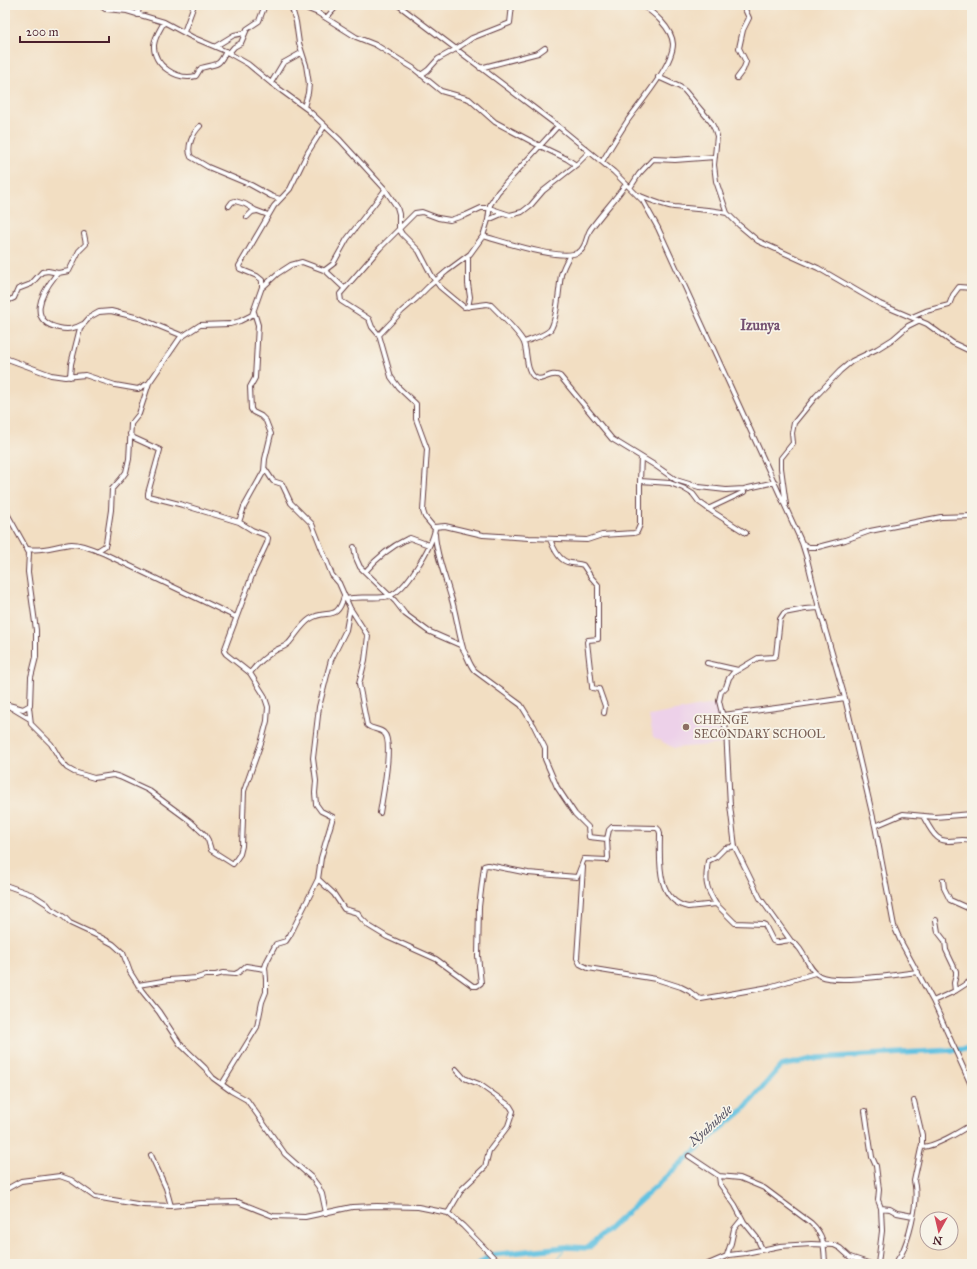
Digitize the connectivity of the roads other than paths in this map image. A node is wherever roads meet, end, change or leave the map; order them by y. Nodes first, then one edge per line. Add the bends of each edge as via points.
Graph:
1 (100, 5) edge
2 (139, 5) edge
3 (194, 5) edge
4 (264, 5) edge
5 (291, 5) edge
6 (298, 5) edge
7 (317, 5) edge
8 (338, 5) edge
9 (398, 5) edge
10 (512, 5) edge
11 (641, 5) edge
12 (743, 5) edge
13 (318, 13) junction
14 (138, 15) junction
15 (326, 18) junction
16 (164, 22) junction
17 (184, 32) junction
18 (244, 33) junction
19 (216, 46) junction
20 (545, 48) dead end
21 (456, 49) junction
22 (227, 52) junction
23 (301, 53) junction
24 (480, 68) junction
25 (421, 75) junction
26 (658, 78) junction
27 (737, 78) dead end
28 (271, 83) junction
29 (304, 107) junction
30 (200, 126) dead end
31 (558, 126) junction
32 (324, 127) junction
33 (540, 146) junction
34 (589, 152) junction
35 (715, 157) junction
36 (602, 162) junction
37 (576, 165) junction
38 (626, 184) junction
39 (630, 188) junction
40 (385, 190) junction
41 (636, 194) junction
42 (280, 199) junction
43 (229, 206) dead end
44 (489, 208) junction
45 (258, 211) junction
46 (505, 213) junction
47 (727, 213) junction
48 (268, 215) junction
49 (247, 217) dead end
50 (488, 220) junction
51 (399, 230) junction
52 (84, 234) dead end
53 (483, 236) junction
54 (570, 255) junction
55 (468, 257) junction
56 (325, 270) junction
57 (58, 274) junction
58 (436, 281) junction
59 (262, 287) junction
60 (344, 288) junction
61 (972, 288) edge
62 (5, 302) edge
63 (468, 307) junction
64 (254, 312) junction
65 (912, 317) junction
66 (920, 320) junction
67 (83, 324) junction
68 (379, 335) junction
69 (183, 336) junction
70 (524, 342) junction
71 (972, 352) edge
72 (5, 358) edge
73 (70, 377) junction
74 (149, 383) junction
75 (130, 434) junction
76 (641, 457) junction
77 (265, 469) junction
78 (640, 481) junction
79 (775, 482) junction
80 (744, 492) dead end
81 (708, 509) junction
82 (5, 510) edge
83 (787, 511) junction
84 (972, 516) edge
85 (239, 522) junction
86 (434, 529) junction
87 (746, 533) dead end
88 (550, 539) junction
89 (802, 543) junction
90 (429, 545) junction
91 (354, 547) dead end
92 (28, 549) junction
93 (97, 551) junction
94 (365, 572) junction
95 (390, 596) junction
96 (345, 597) junction
97 (350, 608) junction
98 (819, 608) junction
99 (236, 617) junction
100 (463, 648) junction
101 (707, 664) dead end
102 (738, 670) junction
103 (250, 673) junction
104 (845, 698) junction
105 (5, 704) edge
106 (29, 707) junction
107 (604, 713) dead end
108 (723, 715) junction
109 (30, 719) junction
110 (380, 813) dead end
111 (972, 814) edge
112 (923, 816) junction
113 (875, 826) junction
114 (607, 839) junction
115 (972, 842) edge
116 (734, 844) junction
117 (583, 860) junction
118 (318, 879) junction
119 (943, 880) dead end
120 (5, 885) edge
121 (716, 904) junction
122 (972, 910) edge
123 (936, 920) dead end
124 (791, 941) junction
125 (265, 970) junction
126 (918, 972) junction
127 (815, 974) junction
128 (972, 980) edge
129 (138, 985) junction
130 (955, 991) junction
131 (932, 1001) junction
132 (456, 1069) dead end
133 (222, 1084) junction
134 (972, 1086) edge
135 (914, 1101) dead end
136 (865, 1111) dead end
137 (972, 1124) edge
138 (922, 1147) junction
139 (151, 1156) dead end
140 (689, 1156) dead end
141 (719, 1176) junction
142 (5, 1190) edge
143 (171, 1206) junction
144 (881, 1208) junction
145 (326, 1212) junction
146 (448, 1213) junction
147 (913, 1216) junction
148 (742, 1219) junction
149 (824, 1244) junction
150 (762, 1249) junction
151 (727, 1256) junction
152 (500, 1264) edge
153 (709, 1264) edge
154 (825, 1264) edge
155 (871, 1264) edge
156 (878, 1264) edge
157 (895, 1264) edge

1 - 14 street
2 - 14 street
3 - 17 street
4 - 18 street via 259,21
5 - 23 street
6 - 13 street
7 - 13 street
8 - 15 street
9 - 21 street
10 - 21 street via 510,23 472,38
11 - 26 street via 658,18 673,42 669,59
12 - 27 street via 749,21 743,30 739,48 746,62 744,70
13 - 15 street
14 - 16 street
15 - 25 street via 343,30 376,45
16 - 17 street
16 - 22 street via 156,38 154,50 162,66 174,73 185,77 196,76 201,68 221,62
17 - 19 street
18 - 19 street via 234,34
18 - 22 street via 241,43
19 - 22 street
20 - 24 street via 538,53
21 - 24 street
21 - 25 street via 438,59
22 - 28 street via 248,64
23 - 28 street via 283,63
23 - 29 street via 309,84
24 - 31 street
25 - 33 street via 441,91 470,99 495,122
26 - 35 street via 684,89 710,122 717,136
26 - 36 street
28 - 29 street
29 - 32 street
30 - 42 street via 192,138 189,150 191,157
31 - 33 street
31 - 34 street
32 - 40 street via 344,144
32 - 42 street via 308,152 290,189
33 - 37 street
33 - 44 street via 498,192
34 - 36 street
34 - 37 street
35 - 39 street via 653,159
35 - 47 street via 716,181
36 - 38 street
37 - 46 street via 542,191 526,209 511,214
38 - 39 street
38 - 54 street via 590,231 582,249
39 - 41 street
40 - 51 street via 397,207
40 - 56 street via 347,239 333,264
41 - 47 street via 673,207
41 - 79 street via 643,201 658,228
42 - 48 street
43 - 45 street via 232,202 238,202
44 - 46 street
44 - 50 street
44 - 51 street via 481,208 450,220 422,212 415,213
45 - 48 street
45 - 49 street
46 - 50 street
47 - 65 street via 758,241 818,268 880,304
48 - 59 street via 239,266 242,270 260,277
50 - 53 street
51 - 58 street via 419,251
51 - 60 street
52 - 57 street via 86,244 79,251 69,270
53 - 54 street via 534,250
53 - 55 street
54 - 70 street via 561,274 559,298 551,328
55 - 58 street
55 - 63 street
56 - 59 street via 307,263 297,263 277,274
56 - 60 street
57 - 62 street via 42,272 31,284 19,288 14,298
57 - 67 street via 42,297 40,316 48,324 61,328 73,329
58 - 63 street via 460,306
58 - 68 street
59 - 64 street
60 - 68 street via 340,294 341,301 369,319
61 - 65 street via 959,287 949,305
63 - 70 street via 491,305
64 - 69 street via 230,324 200,325
64 - 77 street via 258,325 255,378 250,388 251,409 266,421 271,432
65 - 66 street
66 - 71 street via 952,343
66 - 83 street via 877,349 847,365 794,423 793,443 781,458
67 - 69 street via 94,314 111,311 139,318
67 - 73 street via 71,364
68 - 86 street via 391,377 416,406 416,419 427,449 423,511
69 - 74 street
70 - 76 street via 529,370 535,378 554,374 560,376 606,434
72 - 73 street via 51,375
73 - 74 street via 85,375 115,385 138,389
74 - 75 street
75 - 85 street via 160,450 148,496
75 - 93 street via 126,472 112,489 106,543
76 - 78 street
76 - 79 street via 676,480 699,487 744,489
77 - 85 street via 244,507
77 - 96 street via 273,481 282,484 291,503 312,524 332,575
78 - 81 street via 677,485 689,491
78 - 88 street via 640,525 637,532 602,535 587,540
79 - 83 street
80 - 81 street
81 - 87 street
82 - 92 street
83 - 89 street
84 - 89 street via 941,517 870,531 818,547
85 - 99 street via 265,535 268,540
86 - 88 street via 445,526 483,535
86 - 90 street
86 - 100 street via 436,548 454,605
88 - 107 street via 562,559 583,565 598,585 598,639 587,642 592,686 601,692
89 - 98 street
90 - 94 street via 406,539
90 - 95 street via 400,589
91 - 94 street via 357,561
92 - 93 street via 74,544
92 - 106 street via 28,572 36,630 36,660 31,674
93 - 99 street
94 - 95 street
95 - 96 street
95 - 100 street via 405,614 428,631
96 - 97 street
96 - 103 street via 337,612 307,621 289,643 268,655
97 - 110 street via 368,636 359,684 365,721 369,728 384,733 386,738 388,759
97 - 118 street via 346,630 328,671 315,738 315,801 321,811 334,817 321,858
98 - 102 street via 784,613 780,619 776,655 763,656
98 - 104 street
99 - 103 street via 224,651
100 - 114 street via 475,672 514,699 529,717 545,748 545,759 555,783 579,820 588,827 589,837
101 - 102 street
102 - 108 street via 729,678 720,696
103 - 109 street via 264,695 268,716 244,791 242,846 233,864 210,850 205,835 148,790 113,775 94,778 67,768 51,744 31,724
104 - 108 street
104 - 113 street
105 - 106 street via 23,709
105 - 109 street
106 - 109 street
108 - 116 street
111 - 112 street
112 - 113 street via 903,814
112 - 115 street via 938,838 948,841 967,839
113 - 126 street via 894,926
114 - 117 street via 607,860
114 - 121 street via 612,827 659,830 661,875 665,889 672,899 688,907
116 - 121 street via 708,861 708,889
116 - 124 street via 760,898
117 - 118 street via 578,876 574,877 484,866 479,907 478,956 481,983 475,987 436,959 387,937 369,926 358,913 344,909 334,894
117 - 127 street via 577,958 580,964 588,968 656,979 681,987 701,999 769,987
118 - 125 street via 290,935 286,941 276,944
119 - 122 street via 950,900
120 - 129 street via 33,896 73,924 113,944 123,953
121 - 124 street via 735,923 763,924 776,942
123 - 130 street via 938,932 945,941 946,950 956,971
124 - 127 street via 802,952
125 - 129 street via 246,966 235,974 223,973
125 - 133 street via 266,992 257,1027
126 - 127 street via 864,978 828,978
126 - 131 street
128 - 130 street
129 - 133 street via 180,1044
130 - 131 street
131 - 134 street
132 - 146 street via 464,1078 479,1084 510,1106 513,1111 508,1126 489,1151 485,1167 462,1188
133 - 145 street via 247,1100 285,1154 312,1178 320,1190
135 - 138 street via 922,1135
136 - 144 street
137 - 138 street via 942,1141
138 - 147 street via 914,1180 916,1186
139 - 143 street via 166,1188
140 - 141 street
141 - 148 street via 720,1184
141 - 149 street via 740,1178 764,1188 815,1228
142 - 143 street via 21,1181 60,1176 71,1180 96,1197 143,1205
143 - 145 street via 238,1202 273,1216 305,1217
144 - 147 street
144 - 156 street via 882,1231
145 - 146 street via 352,1207 403,1206
146 - 152 street
147 - 157 street via 904,1248
148 - 150 street
148 - 151 street via 734,1229
149 - 150 street
149 - 154 street
149 - 155 street via 834,1245 850,1257
150 - 151 street
151 - 153 street

